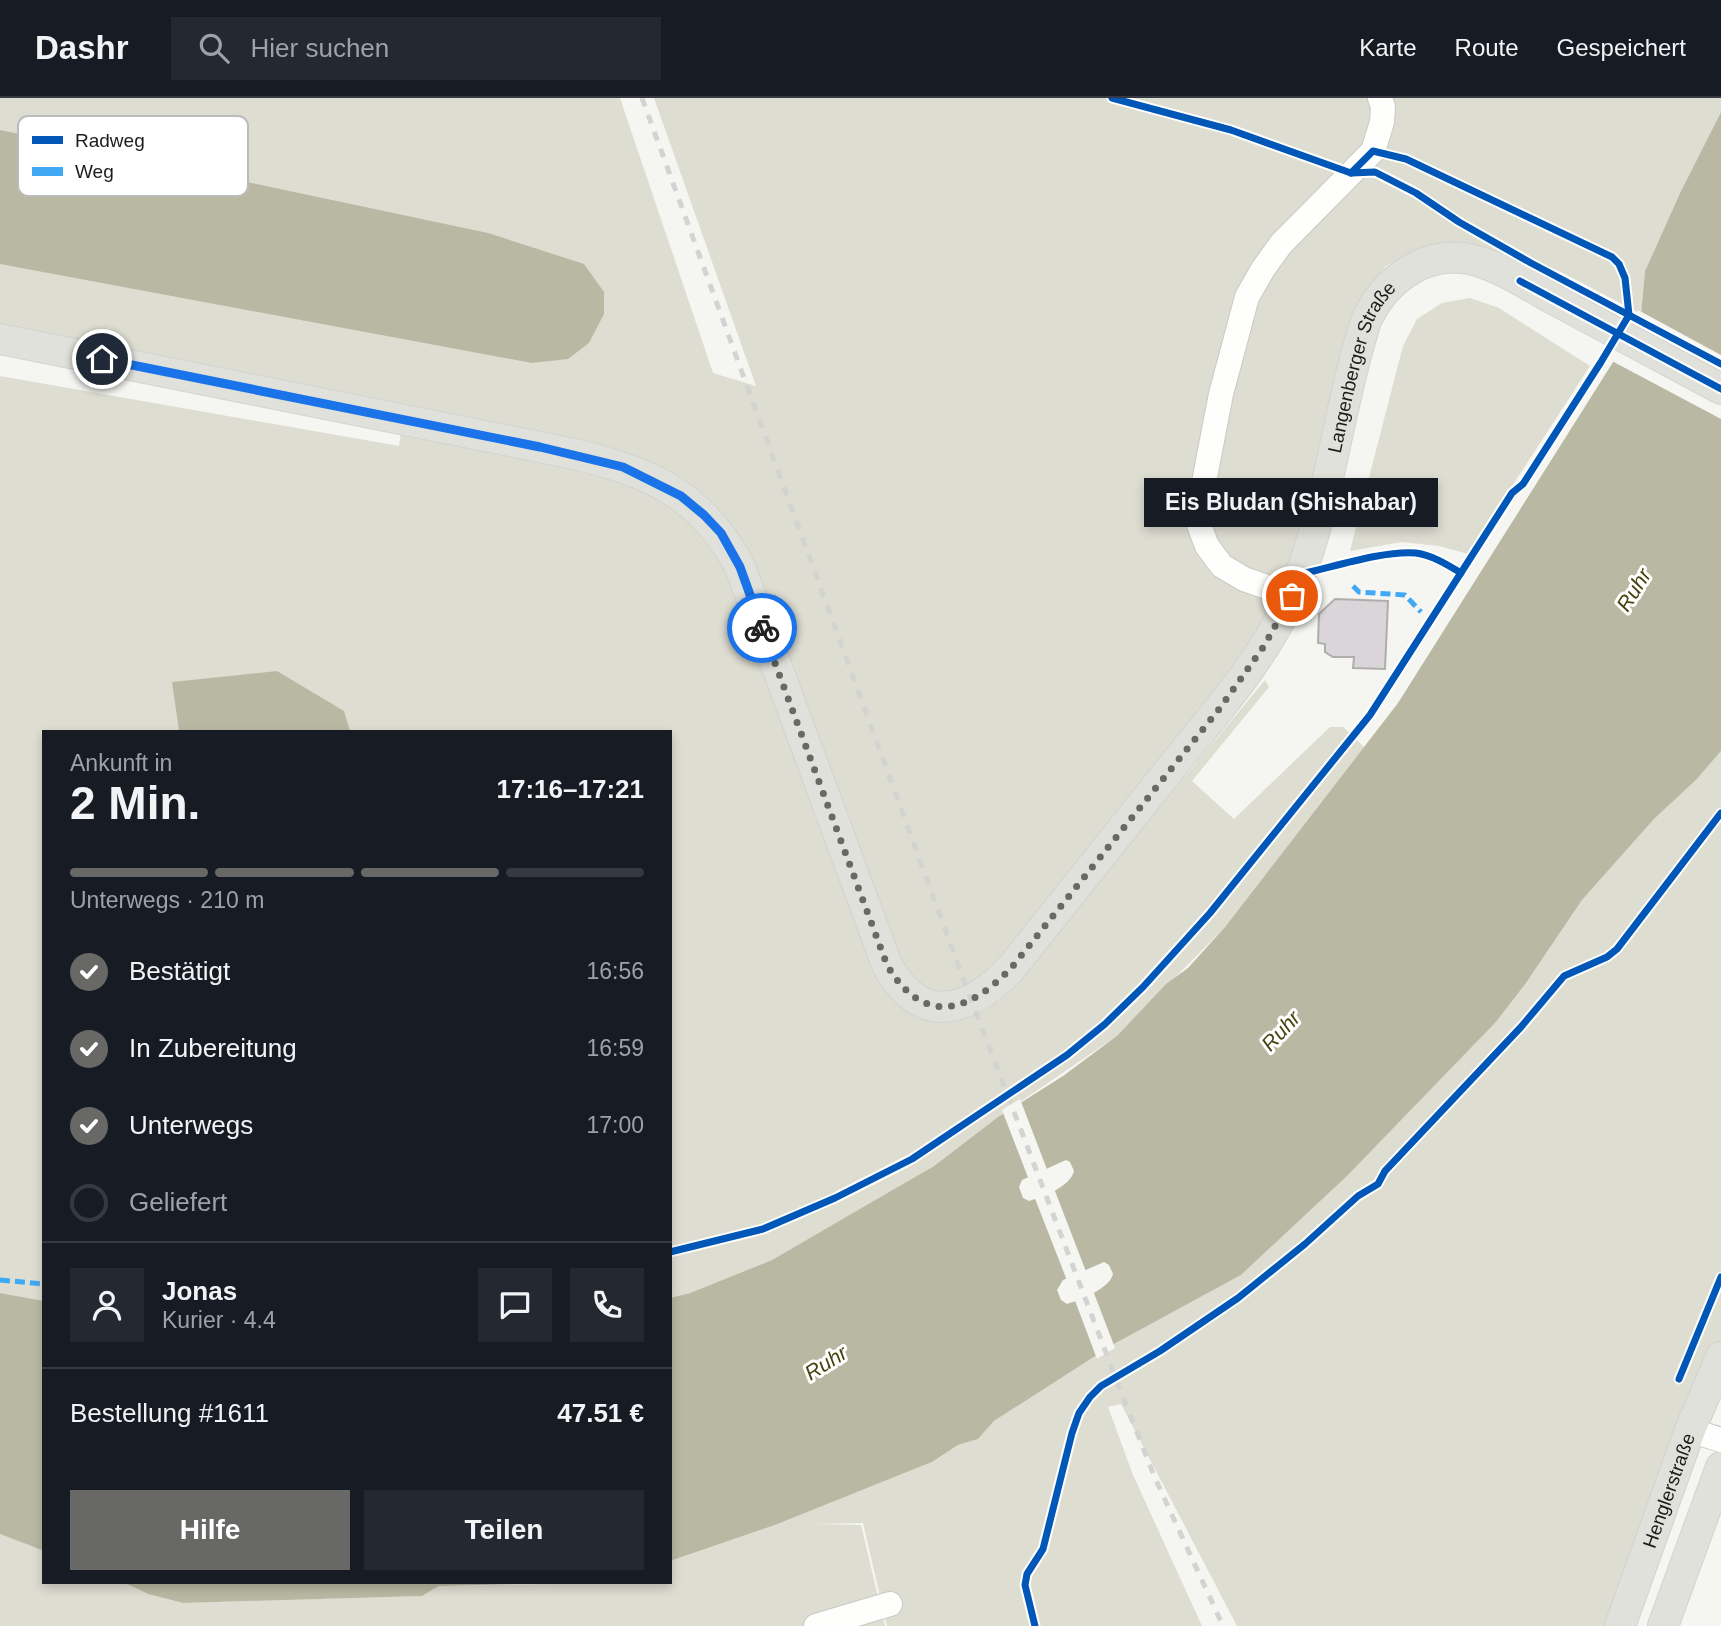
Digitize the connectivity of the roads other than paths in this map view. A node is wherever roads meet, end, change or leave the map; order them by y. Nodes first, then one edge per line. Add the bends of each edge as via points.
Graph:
1 (1380, 98) edge
2 (0, 339) edge
3 (1721, 389) edge
4 (1292, 596) junction
5 (1721, 1357) edge
6 (1690, 1430) junction
7 (1721, 1440) edge
8 (1721, 1467) edge
9 (1721, 1516) edge
10 (1690, 1547) junction
11 (890, 1604) dead end
12 (816, 1626) edge
13 (1620, 1626) edge
14 (1663, 1626) edge

1 - 4 street via 1382,122 1373,151 1281,244 1247,297 1203,487 1199,525 1222,566
2 - 4 main road, Langenberger Straße via 586,457 634,472 681,496 721,533 740,567 887,965 909,993 939,1006 976,999 1012,967 1220,708
3 - 4 main road, Langenberger Straße via 1479,262 1460,258 1415,267 1380,295 1362,332 1317,521
5 - 6 main road, Henglerstraße
6 - 7 street
6 - 13 main road, Henglerstraße
8 - 10 main road, Henglerstraße
9 - 10 street
10 - 14 main road, Henglerstraße
11 - 12 street

